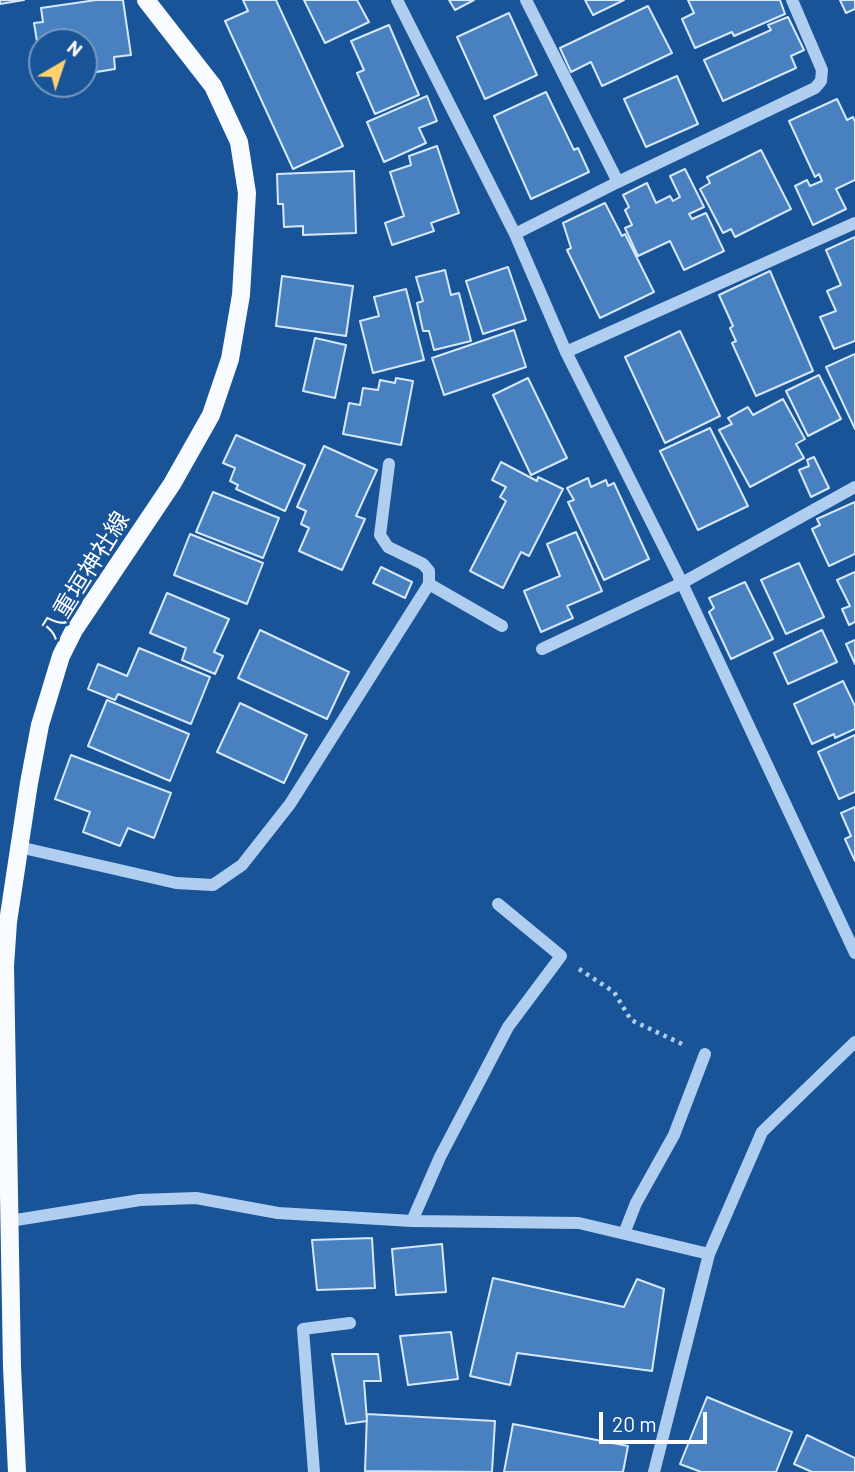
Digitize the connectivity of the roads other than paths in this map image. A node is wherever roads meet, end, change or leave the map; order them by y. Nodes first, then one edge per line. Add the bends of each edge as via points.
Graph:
1 (146, 0) edge
2 (397, 0) edge
3 (526, 0) edge
4 (792, 0) edge
5 (618, 182) junction
6 (855, 223) edge
7 (515, 234) junction
8 (566, 352) junction
9 (389, 464) dead end
10 (855, 487) edge
11 (682, 583) junction
12 (429, 584) junction
13 (502, 626) dead end
14 (542, 649) dead end
15 (19, 846) junction
16 (498, 904) dead end
17 (855, 953) edge
18 (855, 1042) edge
19 (705, 1054) road end
20 (9, 1221) junction
21 (412, 1221) junction
22 (625, 1231) junction
23 (709, 1254) junction
24 (349, 1323) dead end
25 (6, 1368) edge
26 (18, 1472) edge
27 (314, 1472) edge
28 (654, 1472) edge

1 - 15 main road, 八重垣神社線 via 213,86 239,142 247,193 241,295 230,359 211,415 61,656 40,725
2 - 7 street
3 - 5 street
4 - 5 street via 822,70 815,89
5 - 7 street
6 - 8 street
7 - 8 street
8 - 11 street
9 - 12 street via 380,535 388,547 423,564 429,571
10 - 11 street
11 - 14 street
11 - 17 street
12 - 13 street
12 - 15 street via 290,804 228,878 213,885 176,883
15 - 20 main road, 八重垣神社線 via 5,966
16 - 21 street via 561,956 508,1027
18 - 23 street via 762,1132
19 - 22 street via 674,1135
20 - 21 street via 140,1200 196,1198 278,1213
20 - 25 main road, 八重垣神社線
21 - 22 street via 579,1223
22 - 23 street
23 - 28 street
24 - 27 street via 303,1329
25 - 26 main road, 八重垣神社線

